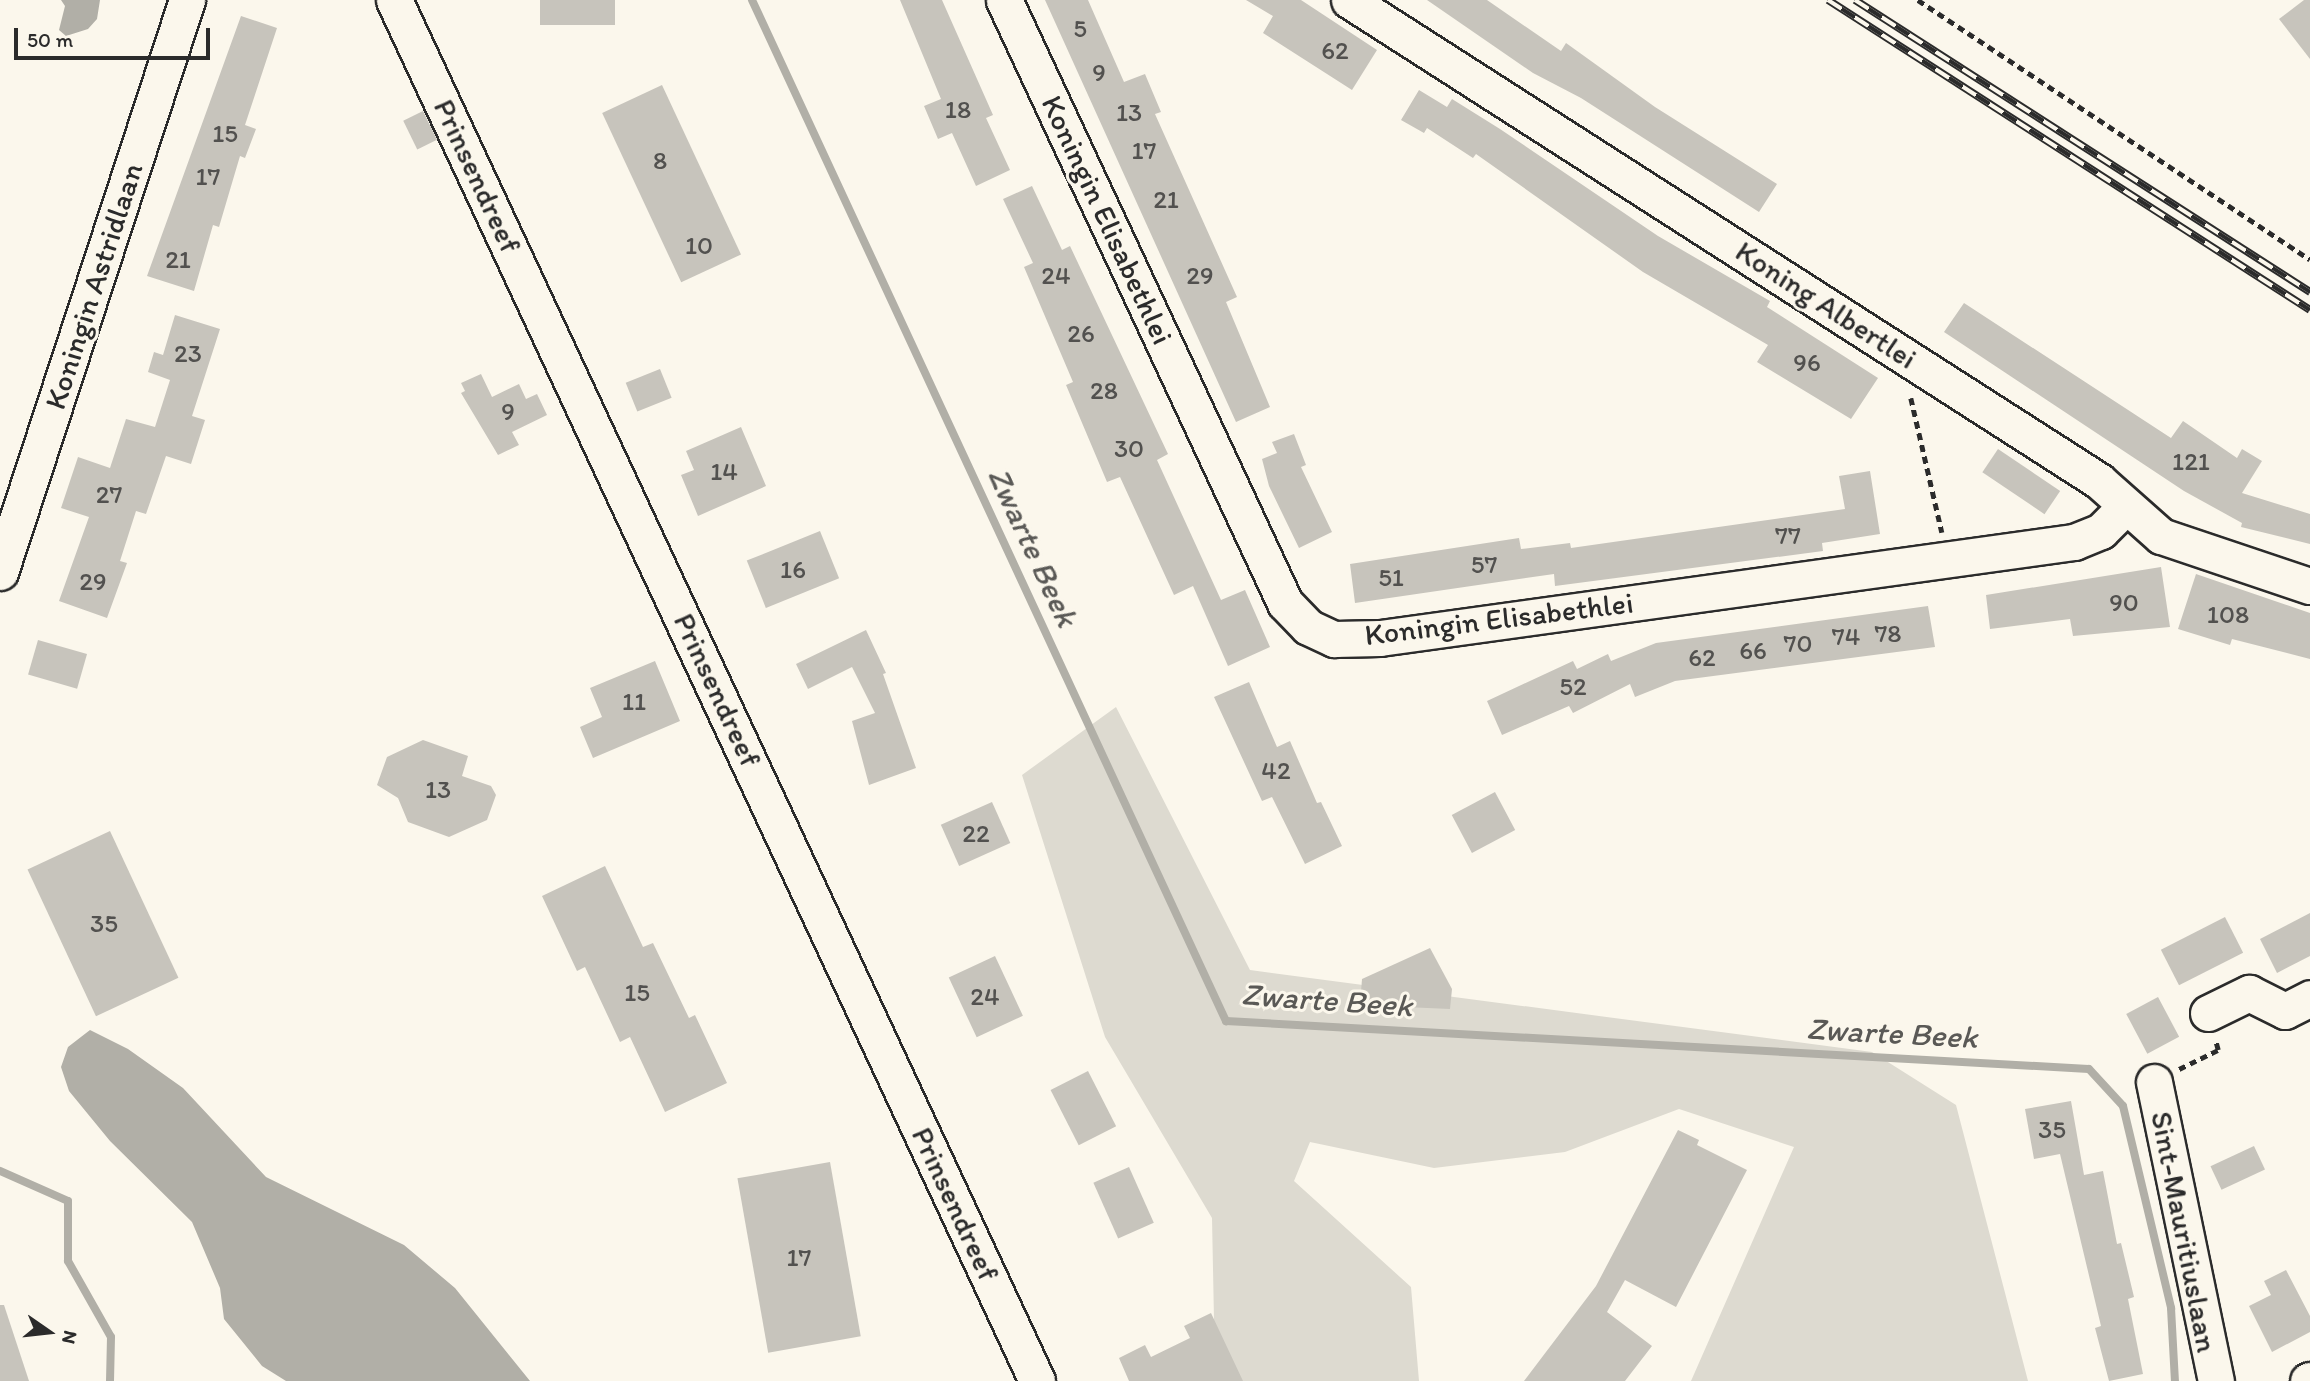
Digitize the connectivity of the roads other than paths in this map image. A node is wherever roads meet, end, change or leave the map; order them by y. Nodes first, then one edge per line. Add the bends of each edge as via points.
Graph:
1 (187, 0) edge
2 (394, 0) edge
3 (1004, 0) edge
4 (1349, 0) edge
5 (2124, 508) junction
6 (0, 572) edge
7 (2310, 586) edge
8 (2310, 998) edge
9 (2208, 1013) road end
10 (2154, 1082) road end
11 (1037, 1381) edge
12 (2216, 1381) edge

1 - 6 street, Koningin Astridlaan
2 - 11 street, Prinsendreef
3 - 5 street, Koningin Elisabethlei via 1285,603 1308,628 1334,639 1380,638 2074,542 2101,531
4 - 5 street, Koning Albertlei via 2099,481
5 - 7 street, Koning Albertlei via 2161,536
8 - 9 street via 2286,1011 2249,993
10 - 12 street, Sint-Mauritiuslaan

